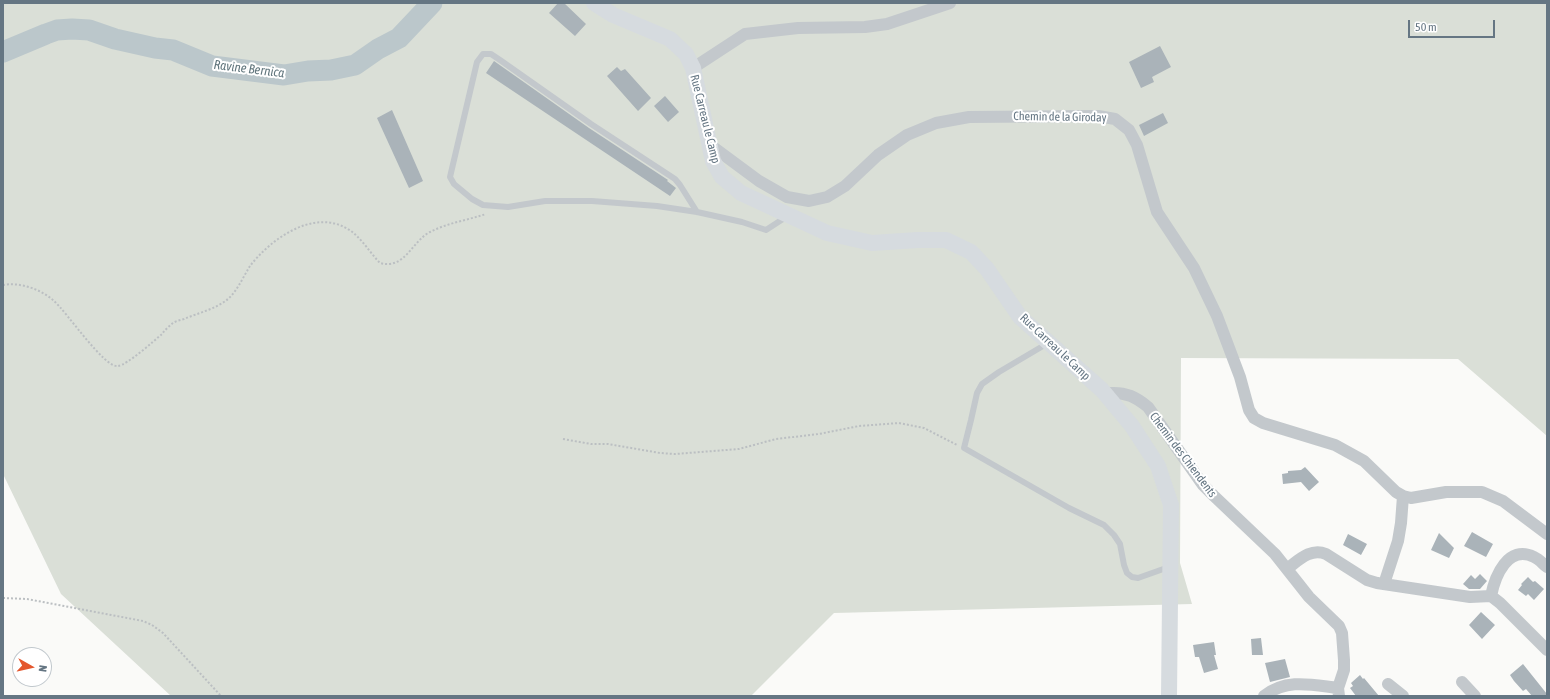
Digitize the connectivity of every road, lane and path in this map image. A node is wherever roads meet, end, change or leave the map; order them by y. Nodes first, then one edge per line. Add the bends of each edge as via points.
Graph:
1 (594, 3) edge
2 (950, 3) edge
3 (693, 68) junction
4 (709, 144) junction
5 (497, 207) junction
6 (697, 212) junction
7 (788, 215) junction
8 (3, 285) edge
9 (1048, 343) junction
10 (1107, 396) junction
11 (563, 439) dead end
12 (964, 448) junction
13 (1403, 496) junction
14 (1547, 534) edge
15 (1170, 566) junction
16 (1547, 566) edge
17 (1288, 568) junction
18 (1384, 584) junction
19 (1492, 596) junction
20 (3, 598) edge
21 (1547, 650) edge
22 (1462, 682) dead end
23 (1388, 684) dead end
24 (1338, 692) edge
25 (221, 696) edge
26 (1168, 696) edge
27 (1264, 696) edge
28 (1403, 696) edge
29 (1475, 696) edge

1 - 3 main road, Rue Carreau le Camp via 613,15 670,39 686,54
2 - 3 street via 887,24 865,27 798,28 744,34
3 - 4 main road, Rue Carreau le Camp
4 - 7 main road, Rue Carreau le Camp via 713,161 722,177 741,194
4 - 13 street, Chemin de la Giroday via 759,181 787,197 809,201 827,197 845,186 878,155 907,135 936,123 969,117 1115,118 1129,130 1137,145 1157,212 1194,268 1217,316 1254,418 1263,424 1335,445 1364,461
5 - 6 lane via 545,201 592,201
5 - 6 lane via 483,205 472,199 454,184 450,177 477,62 483,54 491,54 675,179
5 - 8 path via 488,214 440,227 428,233 409,254 387,265 380,263 347,228 322,221 308,224 285,235 264,251 228,299 218,306 173,323 119,366 113,366 102,358 54,300 32,288
6 - 7 lane via 766,230
7 - 9 main road, Rue Carreau le Camp via 827,233 872,243 946,240 971,252 988,269 1020,317
9 - 10 main road, Rue Carreau le Camp
9 - 12 lane via 982,384 976,393
10 - 15 main road, Rue Carreau le Camp via 1132,426 1158,466 1171,505
10 - 17 street, Chemin des Chiendents via 1118,392 1127,394 1139,399 1148,407 1203,485
11 - 12 path via 675,454 738,449 776,439 860,426 899,423 924,428
12 - 15 lane via 1104,525 1120,544 1124,565 1132,577 1138,578
13 - 14 street via 1411,498 1446,492 1482,492 1503,501
13 - 18 street via 1398,542
15 - 26 main road, Rue Carreau le Camp
16 - 19 street via 1528,555 1513,557 1501,568
17 - 18 street via 1312,552 1319,551 1367,580
17 - 24 street, Chemin des Chiendents via 1300,587 1335,622 1342,633 1344,670
18 - 19 street via 1470,597
19 - 21 street
20 - 25 path via 27,599 148,623 163,634
22 - 29 street
23 - 28 street
24 - 27 street, Chemin des Chiendents via 1291,684

